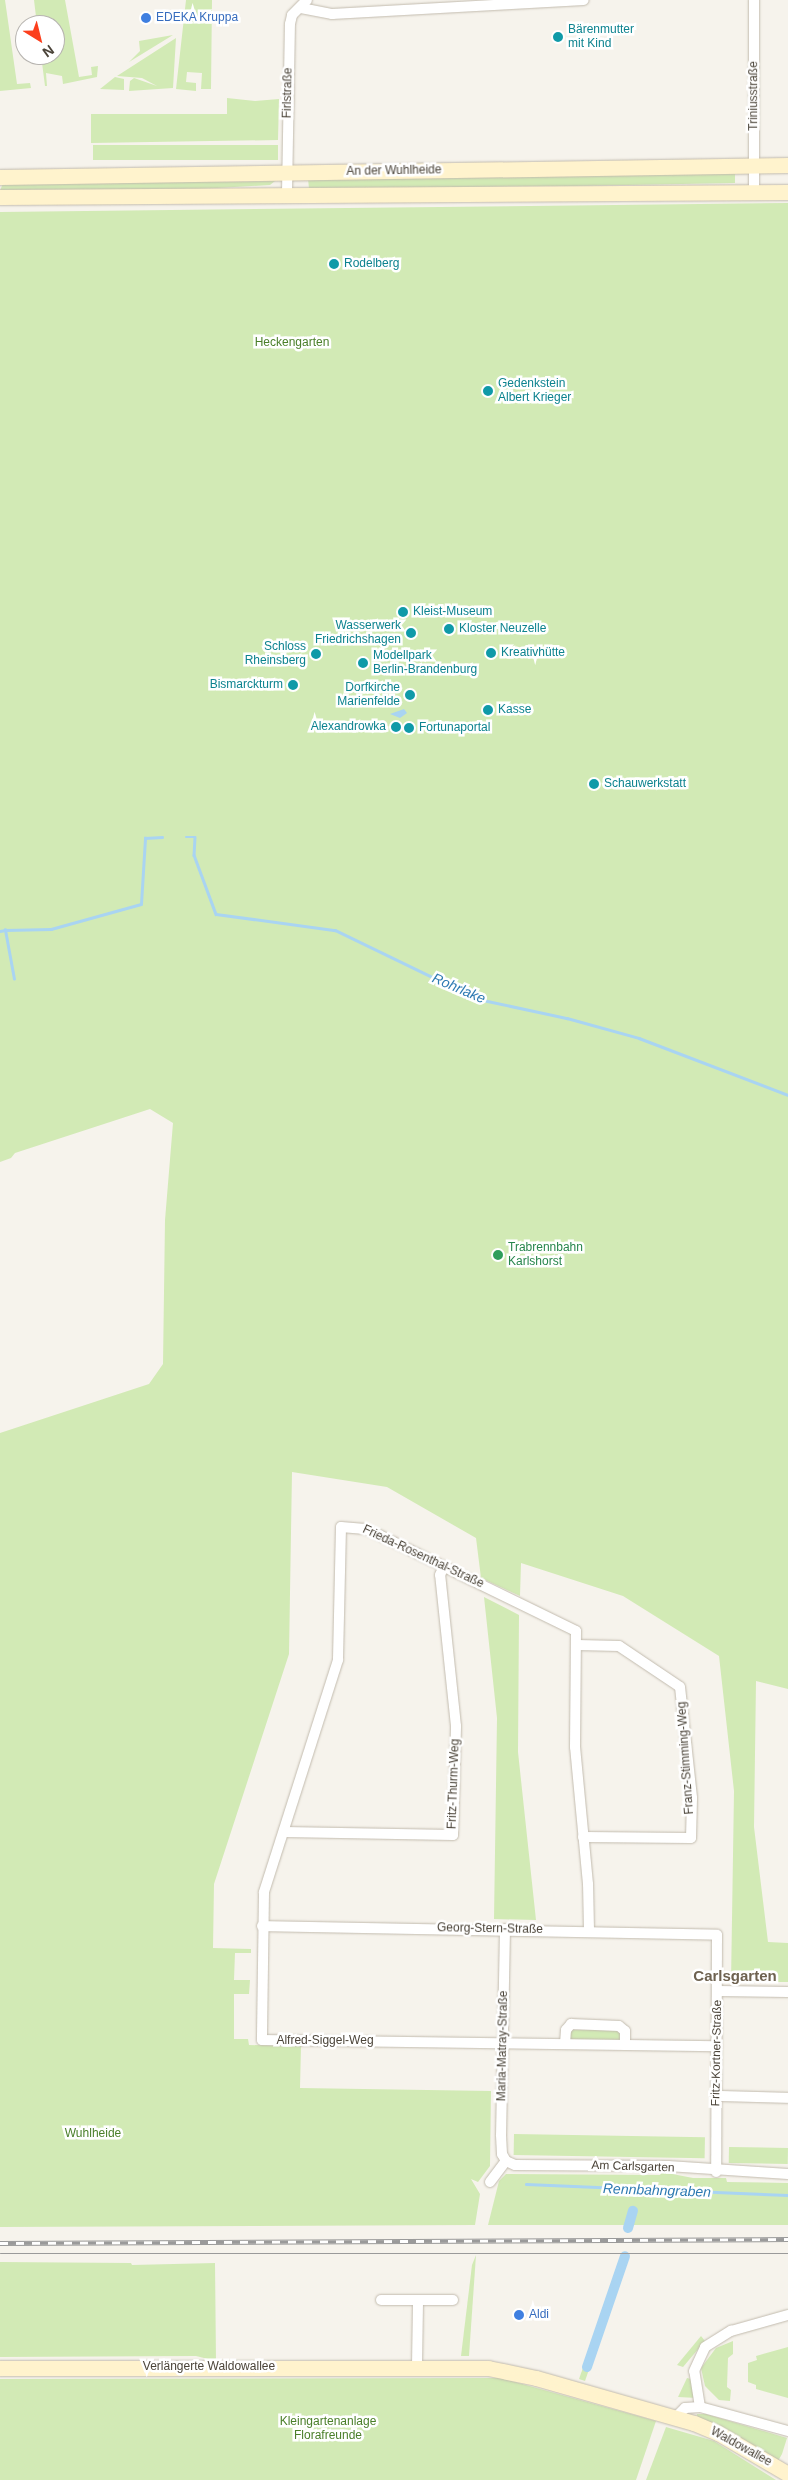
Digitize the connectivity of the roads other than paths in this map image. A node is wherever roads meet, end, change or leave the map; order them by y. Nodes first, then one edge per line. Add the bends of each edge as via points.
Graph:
1 (584, 0) edge
2 (754, 0) edge
3 (304, 4) edge
4 (788, 165) edge
5 (754, 166) junction
6 (287, 173) junction
7 (0, 177) edge
8 (754, 191) junction
9 (788, 192) edge
10 (287, 193) junction
11 (0, 197) edge
12 (444, 1566) junction
13 (576, 1645) junction
14 (284, 1832) junction
15 (583, 1837) junction
16 (262, 1926) junction
17 (505, 1929) junction
18 (589, 1930) junction
19 (717, 1935) joint
20 (718, 1991) junction
21 (788, 1992) edge
22 (503, 2043) junction
23 (565, 2044) junction
24 (626, 2045) junction
25 (717, 2046) junction
26 (717, 2096) junction
27 (788, 2098) edge
28 (506, 2161) junction
29 (716, 2172) junction
30 (788, 2174) edge
31 (490, 2182) dead end
32 (380, 2300) dead end
33 (418, 2300) junction
34 (453, 2300) dead end
35 (788, 2315) edge
36 (417, 2366) junction
37 (0, 2368) edge
38 (700, 2407) junction
39 (669, 2416) junction
40 (788, 2431) edge
41 (788, 2474) edge

1 - 3 street via 332,14
2 - 5 street, Triniusstraße
3 - 6 street, Firlstraße via 292,15 290,24
4 - 5 main road, An der Wuhlheide
5 - 6 main road, An der Wuhlheide
5 - 8 street, Triniusstraße
6 - 7 main road, An der Wuhlheide
6 - 10 street, Firlstraße
8 - 9 main road, An der Wuhlheide
8 - 10 main road, An der Wuhlheide
10 - 11 main road, An der Wuhlheide
12 - 13 street, Frieda-Rosenthal-Straße via 572,1629 577,1635
12 - 14 street, Frieda-Rosenthal-Straße via 365,1528 341,1527 338,1660
12 - 14 street, Fritz-Thurm-Weg via 440,1575 456,1726 453,1834
13 - 15 street, Frieda-Rosenthal-Straße via 575,1747
13 - 15 street, Franz-Stimming-Weg via 619,1646 680,1687 692,1798 691,1838
14 - 16 street, Frieda-Rosenthal-Straße via 264,1892
15 - 18 street, Frieda-Rosenthal-Straße
16 - 17 street, Georg-Stern-Straße
16 - 22 street, Alfred-Siggel-Weg via 262,2040
17 - 18 street, Georg-Stern-Straße
17 - 22 street, Maria-Matray-Straße
18 - 19 street, Georg-Stern-Straße
19 - 20 street, Fritz-Kortner-Straße
20 - 21 street
20 - 25 street, Fritz-Kortner-Straße
22 - 23 street
22 - 28 street, Maria-Matray-Straße via 502,2154
23 - 24 street
23 - 24 street via 566,2030 571,2024 620,2026 625,2030
24 - 25 street
25 - 26 street, Fritz-Kortner-Straße
26 - 27 street
26 - 29 street, Fritz-Kortner-Straße
28 - 29 street, Am Carlsgarten via 515,2164 668,2166
28 - 31 street
29 - 30 street, Am Carlsgarten
32 - 33 street
33 - 34 street
33 - 36 street
35 - 38 street via 730,2331 704,2347 694,2371
36 - 37 main road, Verlängerte Waldowallee
36 - 39 main road, Verlängerte Waldowallee via 512,2372
38 - 39 street via 685,2408
38 - 40 street
39 - 41 main road, Waldowallee via 718,2433

